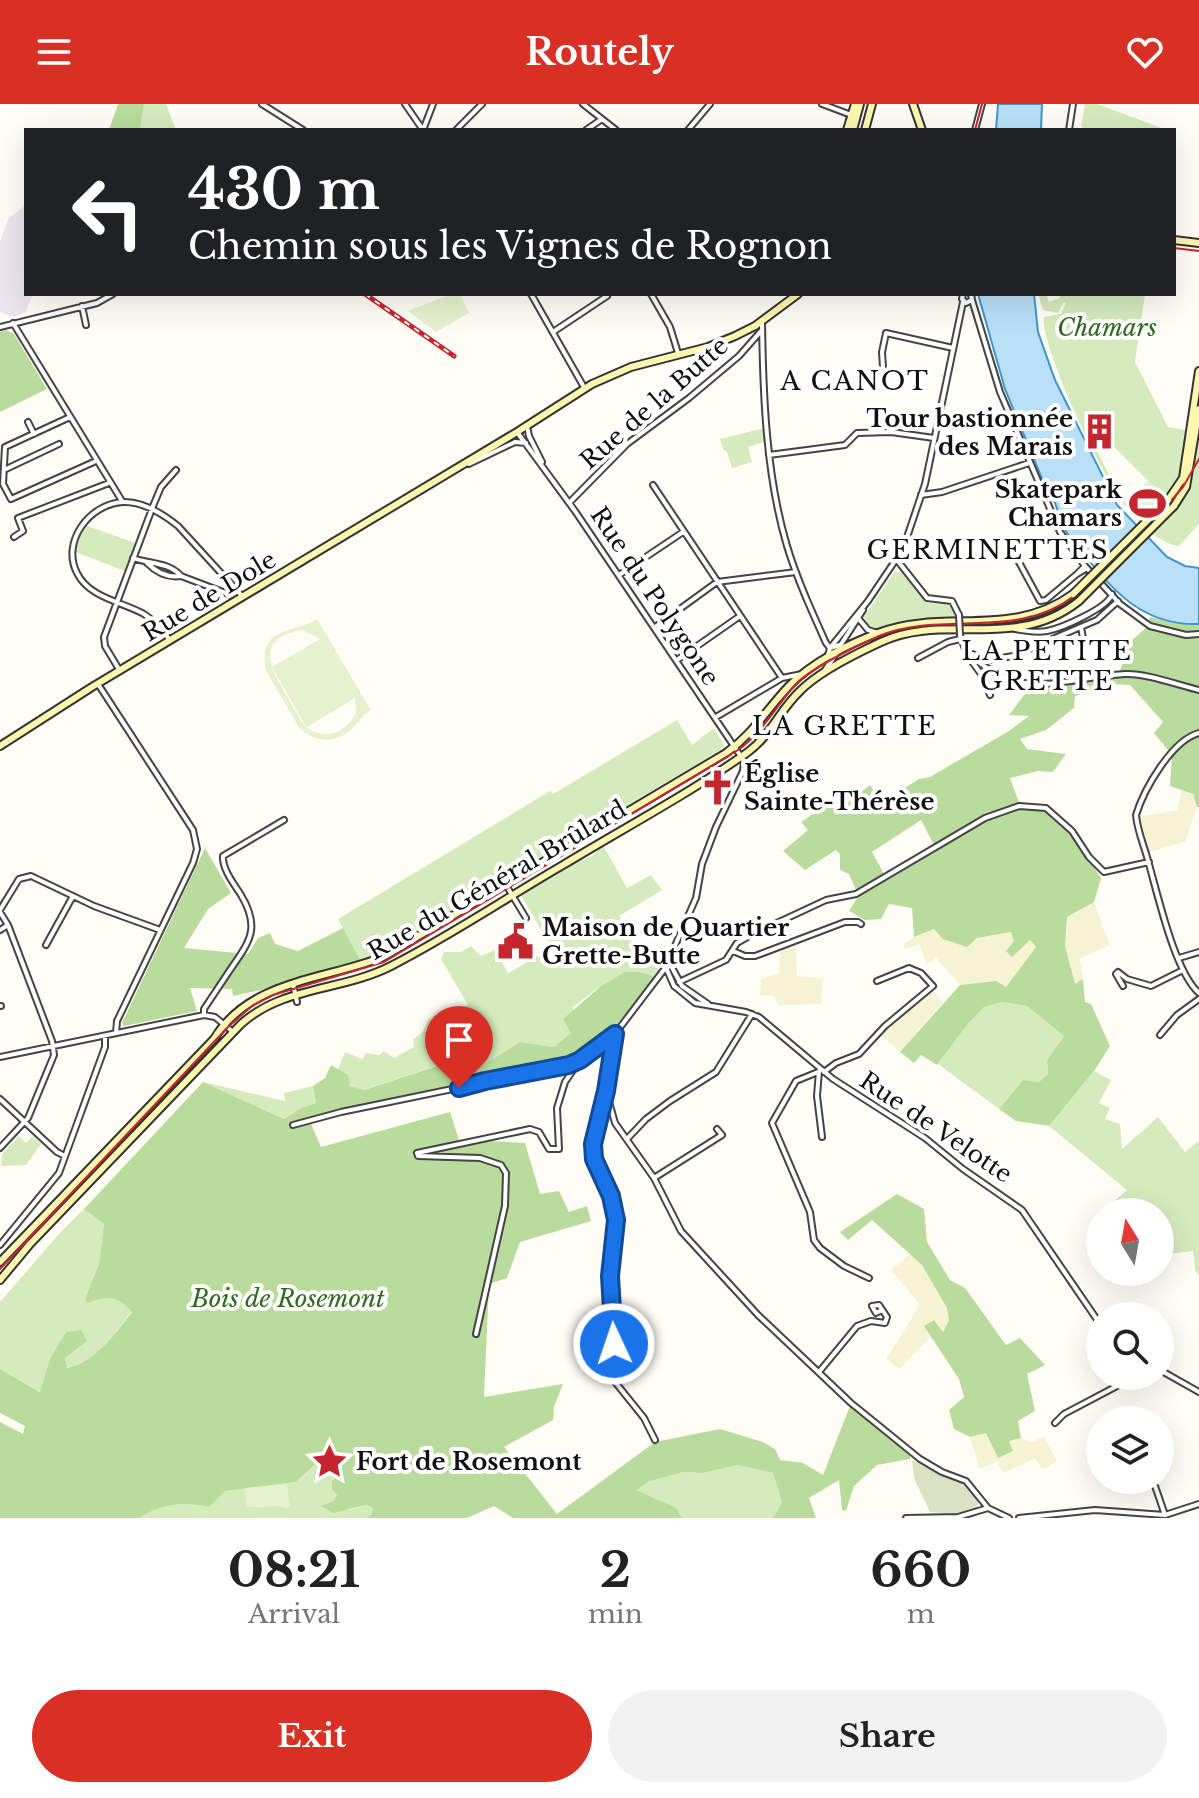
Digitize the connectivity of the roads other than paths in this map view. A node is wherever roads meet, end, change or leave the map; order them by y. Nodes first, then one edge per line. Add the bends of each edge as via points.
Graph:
1 (262, 104) edge
2 (405, 104) edge
3 (433, 104) edge
4 (482, 104) edge
5 (583, 104) edge
6 (710, 104) edge
7 (822, 104) edge
8 (858, 104) edge
9 (872, 104) edge
10 (913, 104) edge
11 (982, 104) edge
12 (1073, 104) edge
13 (854, 116) junction
14 (602, 119) junction
15 (300, 128) edge
16 (422, 128) edge
17 (424, 128) edge
18 (458, 128) edge
19 (589, 128) edge
20 (613, 128) edge
21 (690, 128) edge
22 (851, 128) edge
23 (866, 128) edge
24 (921, 128) edge
25 (976, 128) edge
26 (1069, 128) edge
27 (1176, 240) edge
28 (1199, 243) edge
29 (109, 296) edge
30 (532, 296) edge
31 (607, 296) dead end
32 (652, 296) edge
33 (793, 296) edge
34 (962, 296) edge
35 (972, 297) edge
36 (963, 302) junction
37 (82, 306) junction
38 (762, 321) junction
39 (13, 323) junction
40 (86, 325) dead end
41 (0, 327) edge
42 (762, 330) junction
43 (553, 332) junction
44 (953, 348) junction
45 (678, 354) junction
46 (1199, 371) edge
47 (884, 383) dead end
48 (585, 390) junction
49 (1199, 409) edge
50 (70, 417) junction
51 (28, 422) dead end
52 (527, 426) junction
53 (517, 432) junction
54 (34, 434) junction
55 (934, 438) junction
56 (526, 443) junction
57 (59, 444) dead end
58 (769, 455) junction
59 (96, 461) junction
60 (1029, 463) junction
61 (544, 468) junction
62 (4, 470) junction
63 (176, 470) dead end
64 (438, 478) junction
65 (109, 483) junction
66 (653, 485) dead end
67 (921, 495) junction
68 (123, 502) junction
69 (569, 503) junction
70 (1171, 503) junction
71 (152, 509) junction
72 (683, 532) junction
73 (14, 537) dead end
74 (1007, 540) dead end
75 (133, 558) junction
76 (897, 560) junction
77 (1086, 567) junction
78 (796, 572) junction
79 (619, 575) junction
80 (717, 582) junction
81 (1112, 594) junction
82 (231, 595) dead end
83 (244, 597) junction
84 (1118, 601) junction
85 (117, 602) junction
86 (741, 616) junction
87 (855, 619) junction
88 (655, 627) junction
89 (1081, 627) junction
90 (1010, 629) junction
91 (878, 633) junction
92 (1199, 634) edge
93 (960, 637) junction
94 (170, 640) junction
95 (1084, 644) dead end
96 (840, 645) junction
97 (830, 648) junction
98 (966, 652) junction
99 (836, 654) junction
100 (918, 658) dead end
101 (827, 659) junction
102 (677, 660) junction
103 (120, 671) junction
104 (802, 674) junction
105 (782, 678) junction
106 (98, 684) junction
107 (803, 688) junction
108 (1199, 690) edge
109 (990, 695) dead end
110 (716, 717) junction
111 (1199, 733) edge
112 (0, 746) edge
113 (735, 746) junction
114 (742, 756) junction
115 (284, 820) dead end
116 (1149, 862) junction
117 (506, 885) junction
118 (512, 895) junction
119 (73, 896) junction
120 (0, 911) edge
121 (526, 918) dead end
122 (861, 924) dead end
123 (8, 925) junction
124 (0, 930) edge
125 (160, 930) junction
126 (46, 945) dead end
127 (733, 951) junction
128 (1199, 952) edge
129 (1179, 958) junction
130 (668, 963) junction
131 (1183, 970) junction
132 (1127, 979) junction
133 (671, 981) junction
134 (877, 981) dead end
135 (679, 982) junction
136 (655, 983) junction
137 (293, 984) junction
138 (1123, 986) junction
139 (1122, 995) dead end
140 (1199, 996) edge
141 (296, 998) junction
142 (713, 1008) junction
143 (752, 1014) junction
144 (204, 1015) junction
145 (224, 1024) junction
146 (233, 1032) junction
147 (116, 1033) junction
148 (615, 1034) junction
149 (1160, 1035) dead end
150 (105, 1036) junction
151 (54, 1046) junction
152 (0, 1057) edge
153 (580, 1060) junction
154 (821, 1071) junction
155 (606, 1091) junction
156 (1, 1101) edge
157 (26, 1123) junction
158 (293, 1125) dead end
159 (717, 1129) dead end
160 (822, 1137) dead end
161 (627, 1139) junction
162 (0, 1148) edge
163 (65, 1156) junction
164 (654, 1178) junction
165 (0, 1245) edge
166 (0, 1262) edge
167 (869, 1278) dead end
168 (0, 1280) edge
169 (1086, 1304) edge
170 (882, 1310) dead end
171 (476, 1334) dead end
172 (819, 1372) junction
173 (1174, 1378) edge
174 (1109, 1390) edge
175 (1199, 1392) edge
176 (1055, 1423) dead end
177 (655, 1440) dead end
178 (1158, 1494) edge
179 (1199, 1504) edge
180 (988, 1508) junction
181 (1165, 1515) junction
182 (906, 1518) edge
183 (1009, 1518) edge
184 (1019, 1518) edge

1 - 15 street
2 - 16 street
3 - 17 street
4 - 18 street
5 - 14 street
6 - 21 street
7 - 13 street
8 - 13 main road
9 - 23 main road
10 - 24 main road
11 - 25 street
12 - 26 street
13 - 22 main road
14 - 19 street
14 - 20 street
27 - 28 main road
29 - 37 street
30 - 43 street
31 - 43 street
32 - 45 street
33 - 38 main road, Rue de Dole
34 - 36 street
35 - 36 street
35 - 60 street via 1000,392
36 - 44 street
37 - 39 street
37 - 40 street
38 - 42 street
38 - 45 main road, Rue de Dole via 717,344
39 - 41 street
39 - 50 street
42 - 58 street
42 - 69 street, Rue de la Butte via 739,356 627,444
43 - 48 street
44 - 47 street via 886,333
44 - 55 street
45 - 48 main road, Rue de Dole via 631,367
46 - 70 main road via 1183,478
48 - 52 main road, Rue de Dole
49 - 70 main road via 1186,487
50 - 54 street
50 - 59 street
51 - 54 street
52 - 53 main road, Rue de Dole
52 - 61 street, Rue du Polygone
53 - 56 street, Rue du Polygone
53 - 64 main road, Rue de Dole
54 - 62 street via 5,447
55 - 58 street via 857,433 845,445
55 - 67 street
56 - 61 street, Rue du Polygone
56 - 64 street, Rue de Dole via 515,442
57 - 62 street
58 - 78 street via 780,521
59 - 62 street via 11,499 3,484
59 - 65 street
60 - 67 street
60 - 77 street via 1060,532
61 - 69 street, Rue du Polygone
63 - 71 street
64 - 83 main road, Rue de Dole
65 - 68 street
65 - 73 street via 18,518 23,531
66 - 72 street
67 - 76 street
68 - 71 street
68 - 85 street via 92,514 79,529 72,551 83,582
69 - 79 street, Rue du Polygone
70 - 90 main road, bridge via 1079,601 1050,618
70 - 91 main road, Rue du Général Brûlard, bridge via 1050,610
71 - 75 street
71 - 83 street via 178,526
72 - 79 street
72 - 80 street
74 - 77 street via 1040,601
75 - 82 street
75 - 85 street
76 - 87 street
76 - 93 street, bridge via 927,598 952,601 958,609
77 - 81 street
78 - 80 street
78 - 97 street
79 - 88 street, Rue du Polygone
80 - 86 street
80 - 88 street
81 - 84 street
81 - 90 street via 1105,605 1056,628
83 - 94 main road, Rue de Dole
84 - 89 street
84 - 92 street via 1150,626
85 - 94 street via 147,616
85 - 103 street via 104,637
86 - 102 street
86 - 105 street
87 - 91 street
87 - 96 street
87 - 97 street
88 - 102 street, Rue du Polygone
89 - 95 street
89 - 98 street via 1000,660
90 - 107 main road via 894,637
91 - 99 main road, Rue du Général Brûlard
93 - 98 street
93 - 100 street
94 - 103 main road, Rue de Dole
96 - 97 street
96 - 99 street
97 - 101 street
98 - 108 street via 992,674 1028,684 1129,674
98 - 109 street
99 - 101 main road, Rue du Général Brûlard
99 - 107 street
101 - 104 main road, Rue du Général Brûlard
102 - 110 street, Rue du Polygone
103 - 106 main road, Rue de Dole
104 - 105 street
104 - 113 main road, Rue du Général Brûlard
105 - 110 street
106 - 112 main road, Rue de Dole
106 - 125 street via 196,837 196,853
107 - 114 main road, Rue du Général Brûlard
110 - 113 street, Rue du Polygone
111 - 116 street via 1188,736 1159,768 1136,815
113 - 114 street, Rue du Polygone
113 - 117 main road, Rue du Général Brûlard
114 - 118 main road, Rue du Général Brûlard
114 - 130 street via 743,771 712,837 696,898
115 - 144 street via 223,856 248,907 251,937
116 - 127 street via 1104,872 1046,808 1019,806 985,818 856,894 826,900 751,935
116 - 129 street
117 - 118 street
117 - 137 main road, Rue du Général Brûlard via 385,956
118 - 121 street
118 - 141 main road, Rue du Général Brûlard via 389,967
119 - 120 street via 31,876 19,879
119 - 125 street
119 - 126 street
120 - 123 street
122 - 127 street via 845,922 755,956
123 - 124 street
123 - 151 street
125 - 147 street
127 - 135 street via 726,960
128 - 129 street
129 - 131 street
130 - 133 street
130 - 135 street, Rue de Velotte
130 - 136 street
131 - 132 street via 1154,986
131 - 140 street
132 - 138 street
132 - 138 street via 1117,972
133 - 136 street
133 - 142 street, Rue de Velotte via 686,997
134 - 154 street via 909,968 933,986 859,1054
135 - 142 street, Rue de Velotte
136 - 148 street
137 - 141 street
137 - 145 main road, Rue du Général Brûlard via 258,996
138 - 139 street
140 - 149 street
141 - 146 main road, Rue du Général Brûlard via 256,1011
142 - 143 street, Rue de Velotte
143 - 154 street, Rue de Velotte
143 - 161 street via 716,1072 658,1110
144 - 145 street
144 - 147 street
145 - 146 street
145 - 166 main road, Rue du Général Brûlard
146 - 168 main road, Rue du Général Brûlard
147 - 150 street
148 - 153 street
148 - 155 street
150 - 151 street
150 - 163 street
151 - 152 street
151 - 157 street
153 - 158 street
153 - 171 street via 565,1082 557,1108 559,1149 549,1149 539,1132 530,1129 417,1153 480,1158 501,1165 506,1173 505,1206
154 - 160 street via 817,1096
154 - 167 street via 796,1081 772,1123 810,1212 814,1240 844,1266
154 - 169 street, Rue de Velotte via 925,1138 1022,1210
155 - 161 street via 615,1123
155 - 177 street via 593,1144 616,1220 610,1276 614,1344 607,1372
156 - 157 street
157 - 162 street
157 - 163 street
159 - 164 street via 722,1135
161 - 164 street
163 - 165 street via 59,1173
164 - 172 street via 681,1231
170 - 172 street via 885,1323 857,1326
172 - 180 street via 920,1459 966,1481
173 - 175 street
174 - 176 street
178 - 181 street
179 - 181 street
180 - 182 street via 958,1517
180 - 183 street
181 - 184 street via 1095,1510

